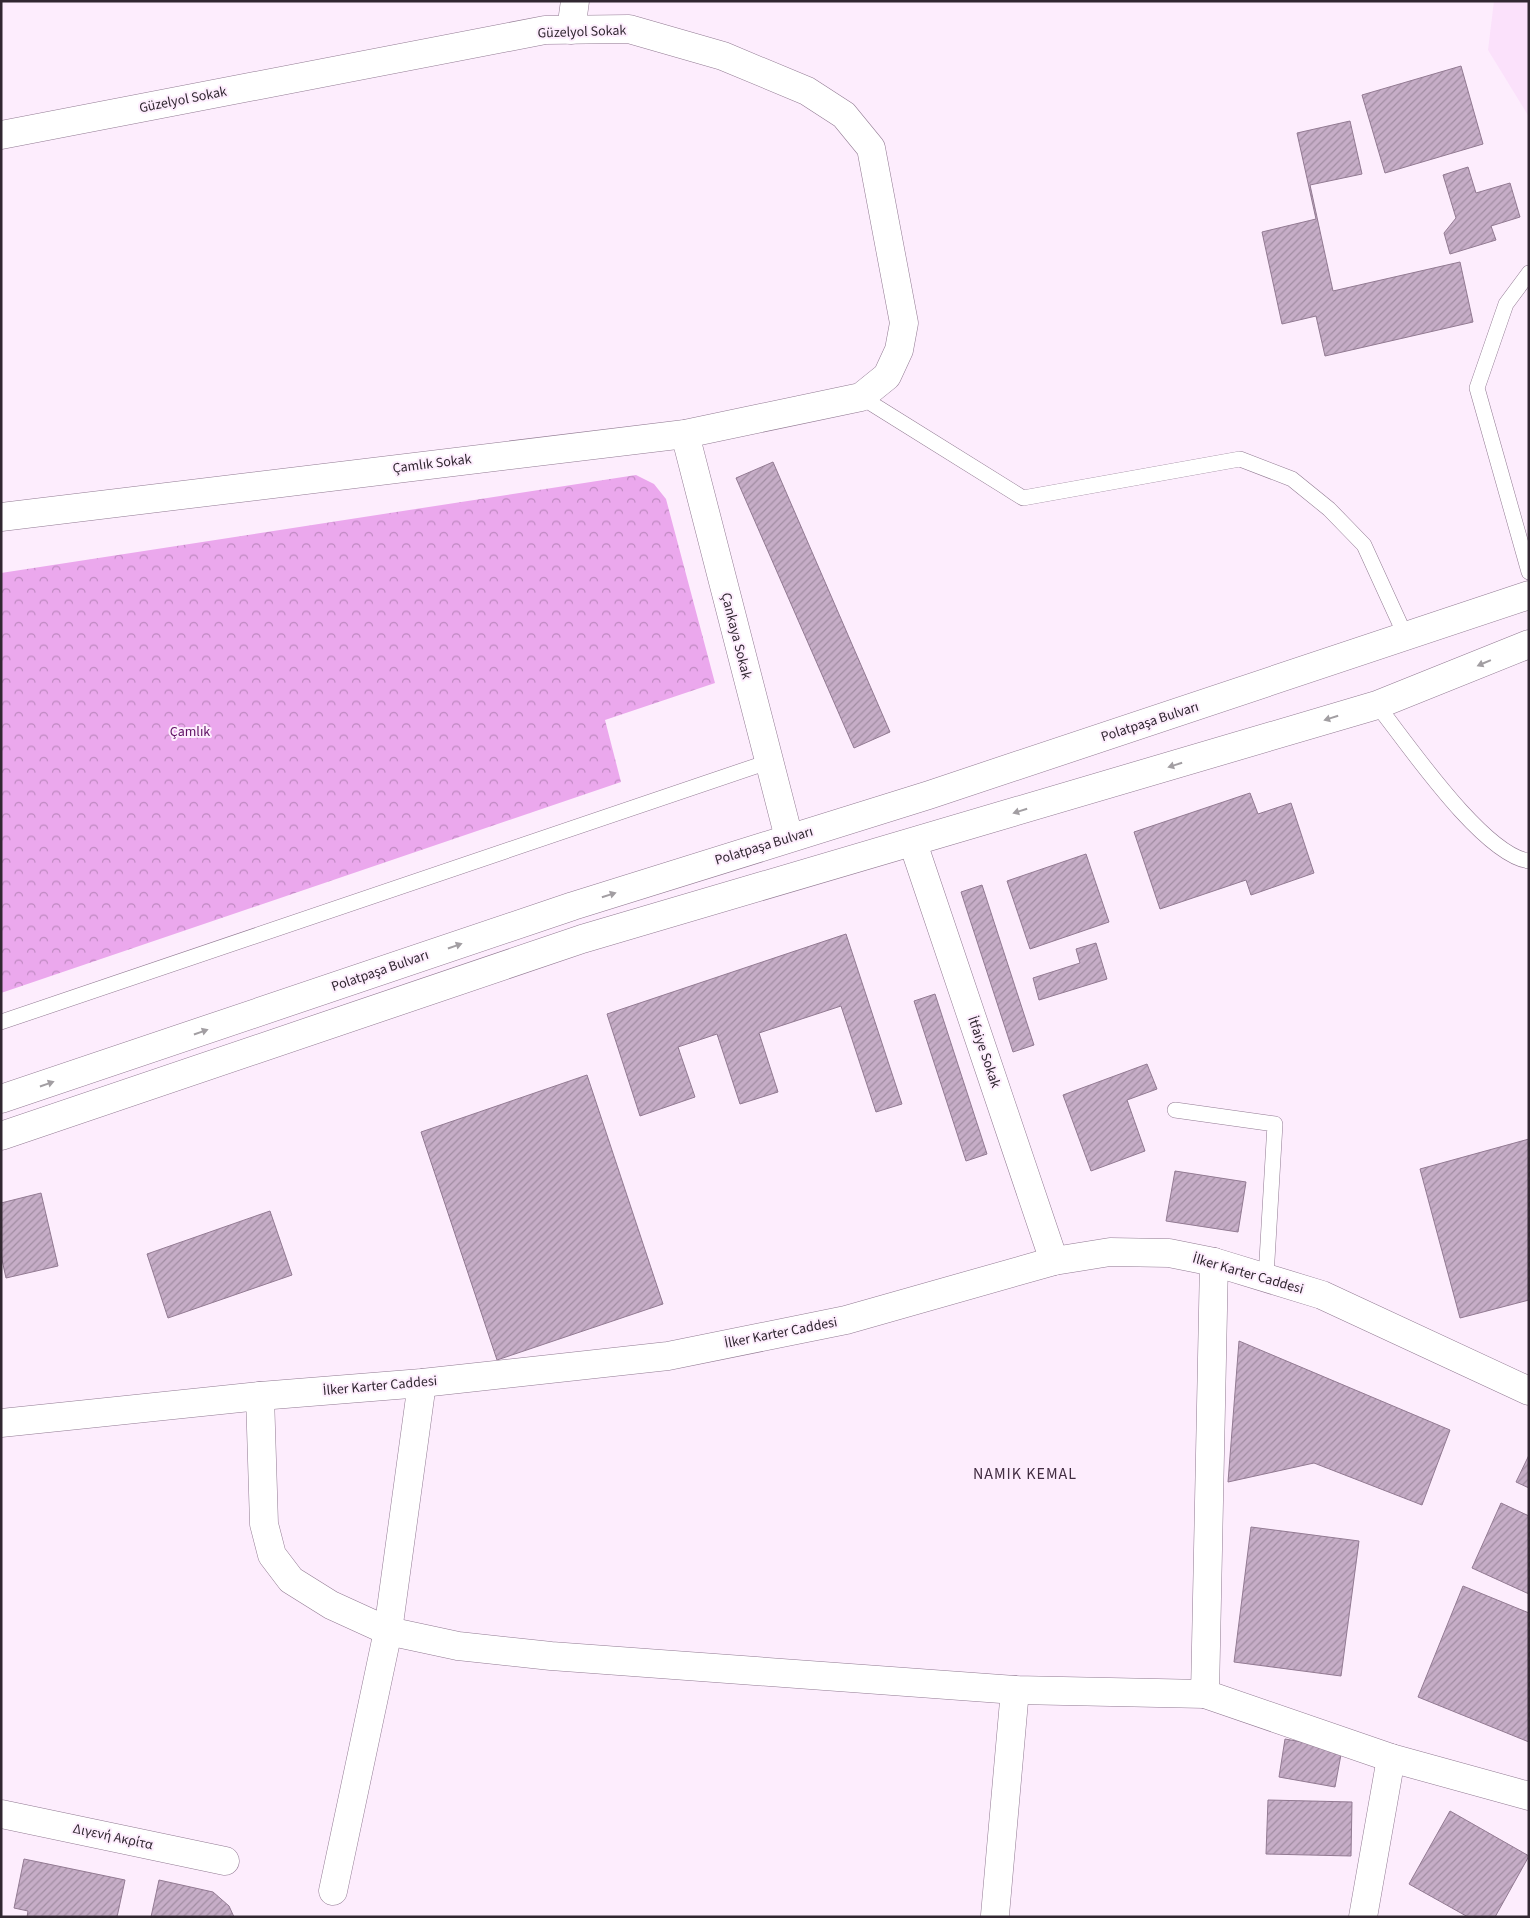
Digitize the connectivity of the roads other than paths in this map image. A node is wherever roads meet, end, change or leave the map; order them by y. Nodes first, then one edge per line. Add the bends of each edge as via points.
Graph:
1 (575, 1) edge
2 (571, 30) junction
3 (1, 135) edge
4 (1529, 273) edge
5 (860, 397) junction
6 (684, 434) junction
7 (1, 517) edge
8 (1529, 572) edge
9 (1529, 595) edge
10 (1406, 637) junction
11 (1529, 644) edge
12 (1377, 705) junction
13 (768, 762) junction
14 (789, 838) junction
15 (913, 843) junction
16 (1529, 861) edge
17 (1, 1022) edge
18 (1, 1099) edge
19 (1175, 1110) dead end
20 (1, 1136) edge
21 (1054, 1261) junction
22 (1214, 1262) junction
23 (1266, 1277) junction
24 (422, 1384) junction
25 (1529, 1391) edge
26 (260, 1396) junction
27 (1, 1423) edge
28 (388, 1631) junction
29 (1015, 1690) junction
30 (1205, 1694) junction
31 (1391, 1758) junction
32 (1529, 1796) edge
33 (1, 1814) edge
34 (225, 1861) dead end
35 (333, 1891) dead end
36 (995, 1915) dead end
37 (1363, 1917) edge

1 - 2 street
2 - 3 street, Güzelyol Sokak via 545,30
2 - 5 street, Güzelyol Sokak via 630,29 723,56 807,91 844,115 871,148 904,323 899,350 886,376
4 - 8 lane via 1506,304 1477,388
5 - 6 street, Çamlık Sokak
5 - 10 lane via 1023,498 1240,459 1292,479 1329,509 1364,544
6 - 7 street, Çamlık Sokak
6 - 13 street, Çankaya Sokak
9 - 10 street, Polatpaşa Bulvarı
10 - 14 street, Polatpaşa Bulvarı
11 -> 12 street
12 -> 15 street
12 - 16 lane via 1466,818 1516,860
13 - 14 street, Çankaya Sokak
13 - 17 lane
18 -> 14 street, Polatpaşa Bulvarı via 573,906
15 - 20 street via 582,938
15 - 21 street, İtfaiye Sokak
19 - 23 lane via 1275,1124
21 - 22 street, İlker Karter Caddesi via 1110,1252 1169,1253
21 - 24 street, İlker Karter Caddesi via 846,1320 668,1356
22 - 23 street, İlker Karter Caddesi
22 - 30 street
23 - 25 street, İlker Karter Caddesi via 1322,1295
24 - 26 street, İlker Karter Caddesi
24 - 28 street
26 - 27 street, İlker Karter Caddesi
26 - 28 street via 264,1524 272,1555 291,1580 332,1605
28 - 29 street via 458,1646 551,1656
28 - 35 street
29 - 30 street
29 - 36 street
30 - 31 street
31 - 32 street
31 - 37 street
33 - 34 street, Διγενή Ακρίτα

